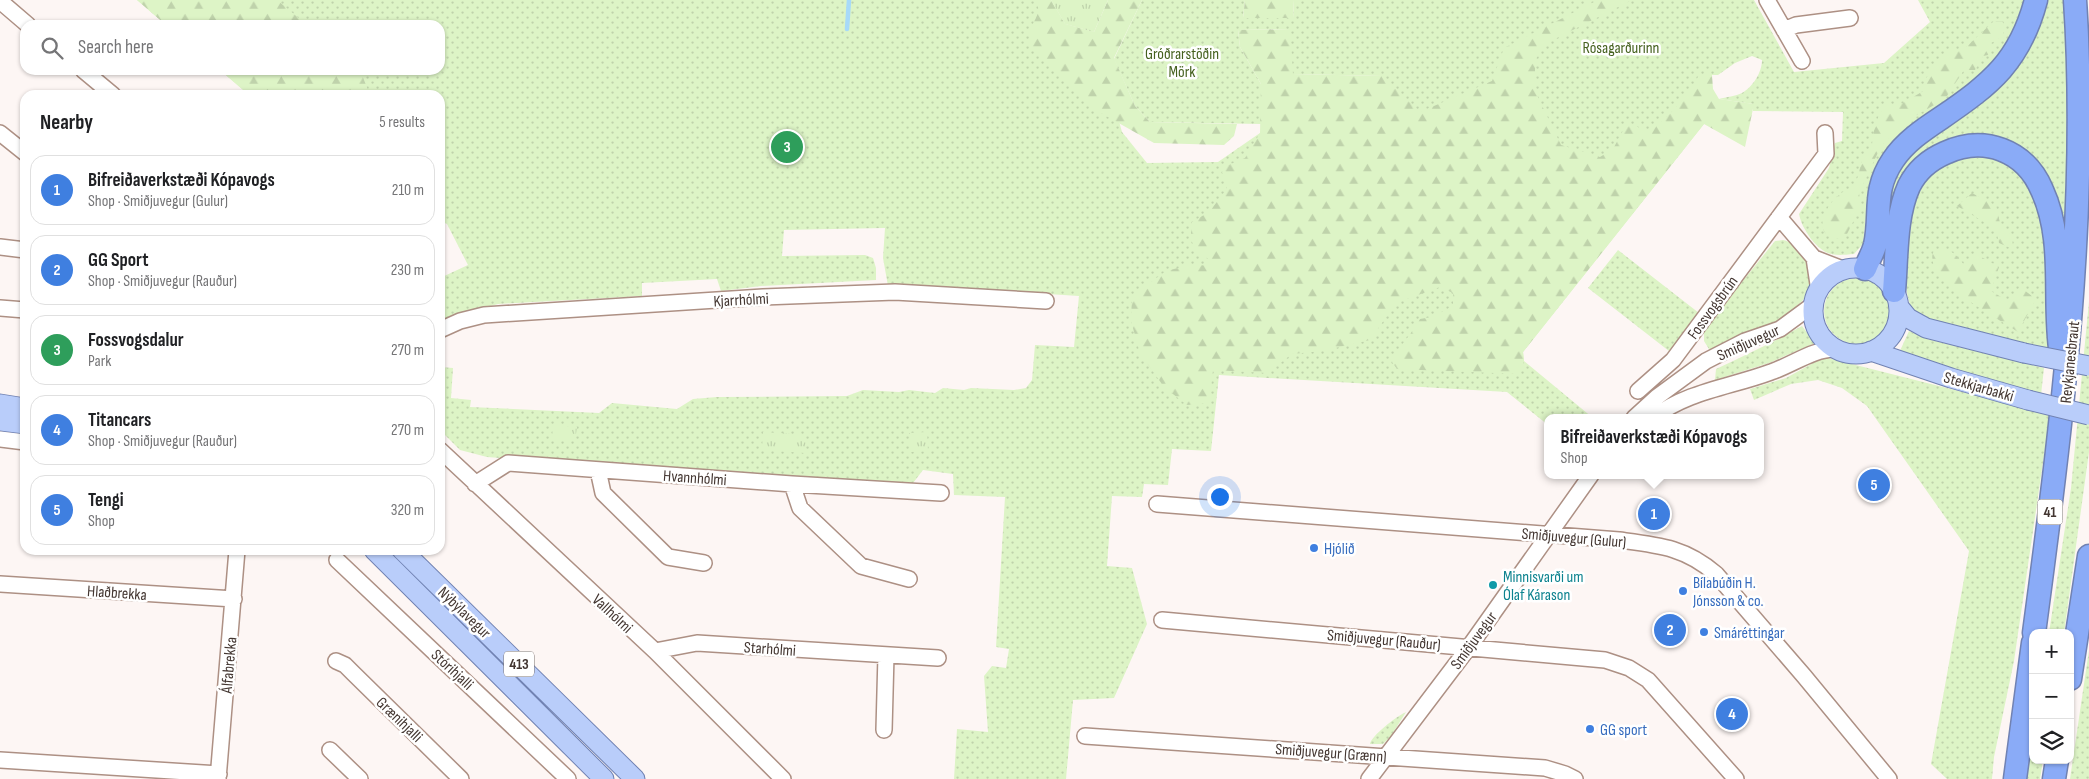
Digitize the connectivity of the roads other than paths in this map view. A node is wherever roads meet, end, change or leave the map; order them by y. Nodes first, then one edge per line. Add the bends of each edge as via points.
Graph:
1 (1767, 0) edge
2 (2036, 0) edge
3 (2075, 0) edge
4 (0, 1) edge
5 (1850, 18) dead end
6 (22, 20) edge
7 (1784, 30) junction
8 (1802, 61) dead end
9 (89, 75) edge
10 (107, 90) edge
11 (0, 132) edge
12 (1824, 133) dead end
13 (20, 149) edge
14 (1779, 217) junction
15 (0, 247) edge
16 (20, 249) edge
17 (1814, 258) junction
18 (1855, 270) junction
19 (1816, 297) junction
20 (1896, 299) junction
21 (1046, 302) dead end
22 (0, 308) edge
23 (20, 310) edge
24 (445, 328) edge
25 (1835, 348) junction
26 (1871, 352) junction
27 (2089, 366) edge
28 (2066, 391) junction
29 (1638, 392) dead end
30 (0, 404) edge
31 (20, 407) edge
32 (1638, 414) edge
33 (1659, 414) edge
34 (2089, 415) edge
35 (0, 422) edge
36 (20, 424) edge
37 (0, 439) edge
38 (20, 441) edge
39 (445, 455) edge
40 (598, 470) junction
41 (1588, 479) edge
42 (475, 484) junction
43 (792, 484) junction
44 (941, 493) dead end
45 (1157, 504) dead end
46 (1548, 534) junction
47 (237, 555) edge
48 (379, 555) edge
49 (407, 555) edge
50 (2089, 556) edge
51 (337, 560) dead end
52 (704, 563) dead end
53 (909, 579) dead end
54 (0, 584) edge
55 (234, 600) junction
56 (1162, 620) dead end
57 (2035, 629) edge
58 (1469, 647) junction
59 (655, 652) junction
60 (886, 655) junction
61 (938, 658) dead end
62 (336, 661) dead end
63 (2029, 674) edge
64 (2071, 674) edge
65 (884, 730) dead end
66 (1085, 736) dead end
67 (330, 750) dead end
68 (1386, 755) junction
69 (0, 760) edge
70 (2056, 764) edge
71 (218, 776) edge
72 (360, 779) edge
73 (461, 779) edge
74 (568, 779) edge
75 (604, 779) edge
76 (636, 779) edge
77 (783, 779) edge
78 (1369, 779) edge
79 (1575, 779) edge
80 (1736, 779) edge
81 (1888, 779) edge
82 (2015, 779) edge
83 (2054, 779) edge

1 - 7 street
2 - 18 highway via 2025,33 2003,69 1978,93 1907,144 1892,162 1879,192 1875,246
3 - 28 highway, Reykjanesbraut / 41 via 2084,103 2084,174 2082,250
4 - 6 street
5 - 7 street via 1796,25
7 - 8 street
9 - 10 street
11 - 13 street
12 - 14 street, Fossvogsbrún via 1826,154
14 - 17 street
14 - 29 street, Fossvogsbrún via 1673,360
15 - 16 street
17 - 18 street
17 - 19 street
18 - 19 main road via 1835,274 1825,282
18 - 20 main road via 1876,274 1886,281
19 - 25 main road via 1813,313 1818,330
19 - 32 street, Smiðjuvegur via 1780,328 1706,361
20 - 26 main road via 1899,316 1892,334
20 - 27 main road, bridge via 1908,318 1926,328
20 - 28 highway via 1898,237 1905,200 1916,174 1926,163 1967,145 1992,147 2019,158 2036,178 2048,203 2058,277 2058,336
21 - 24 street, Kjarrhólmi via 894,292 764,297 484,315
22 - 23 street
25 - 26 main road via 1853,354
25 - 33 street, Smiðjuvegur via 1818,351 1773,372 1693,396
26 - 34 main road, Stekkjarbakki, bridge via 1950,378
28 - 57 highway, Reykjanesbraut / 41
30 - 31 main road
35 - 36 main road
37 - 38 street
39 - 42 street, Vallhólmi
40 - 42 street, Hvannhólmi via 508,463
40 - 43 street, Hvannhólmi
40 - 52 street via 603,493 668,557
41 - 46 street, Smiðjuvegur
42 - 59 street, Vallhólmi
43 - 44 street, Hvannhólmi
43 - 53 street via 800,508 861,566
45 - 46 street, Smiðjuvegur (Gulur)
46 - 58 street, Smiðjuvegur
46 - 81 street, Smiðjuvegur (Gulur) via 1657,544 1683,552 1706,565 1804,676
47 - 55 street, Álfabrekka
48 - 75 main road, Nýbýlavegur / 413
49 - 76 main road, Nýbýlavegur / 413
50 - 64 highway
51 - 74 street, Stórihjalli
54 - 55 street, Hlaðbrekka
55 - 71 street, Álfabrekka
56 - 58 street, Smiðjuvegur (Rauður)
58 - 68 street, Smiðjuvegur
58 - 80 street, Smiðjuvegur (Rauður) via 1605,660 1629,668 1656,688
59 - 60 street, Starhólmi via 697,643
59 - 77 street, Vallhólmi
60 - 61 street, Starhólmi
60 - 65 street
62 - 73 street, Grænihjalli via 345,665
63 - 82 highway
66 - 68 street, Smiðjuvegur (Grænn)
67 - 72 street
68 - 78 street, Smiðjuvegur
68 - 79 street, Smiðjuvegur (Grænn) via 1545,768
69 - 71 street
70 - 83 highway

